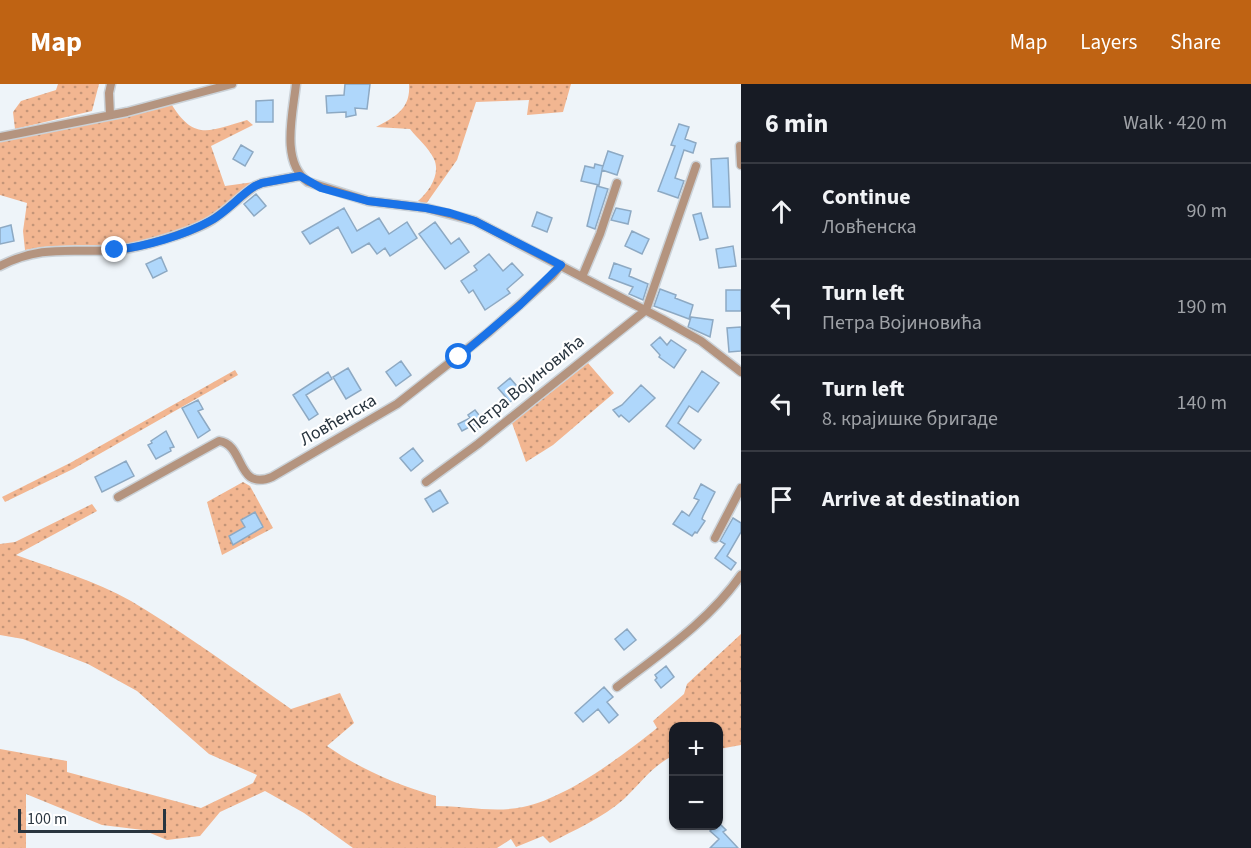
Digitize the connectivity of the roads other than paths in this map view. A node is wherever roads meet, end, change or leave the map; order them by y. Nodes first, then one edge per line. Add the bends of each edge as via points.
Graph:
1 (111, 84) edge
2 (232, 84) edge
3 (296, 84) edge
4 (110, 115) junction
5 (0, 137) edge
6 (740, 146) dead end
7 (741, 165) edge
8 (696, 166) dead end
9 (300, 176) junction
10 (616, 183) dead end
11 (561, 265) junction
12 (0, 266) edge
13 (582, 277) junction
14 (646, 310) junction
15 (741, 372) edge
16 (426, 482) dead end
17 (741, 488) edge
18 (118, 497) dead end
19 (715, 538) dead end
20 (741, 575) edge
21 (617, 687) dead end

1 - 4 street
2 - 4 street
3 - 9 street via 291,135 293,159
4 - 5 street
6 - 7 street
8 - 14 street
9 - 11 street via 321,188 368,201 426,208 475,221
9 - 12 street via 255,186 211,220 144,244 115,250 42,251
10 - 13 street
11 - 13 street
11 - 18 street, Ловћенска via 489,332 397,404 272,477 262,481 253,478 231,446 219,441
13 - 14 street
14 - 15 street via 701,341
14 - 16 street, Петра Војиновића
17 - 19 street
20 - 21 street via 706,616

